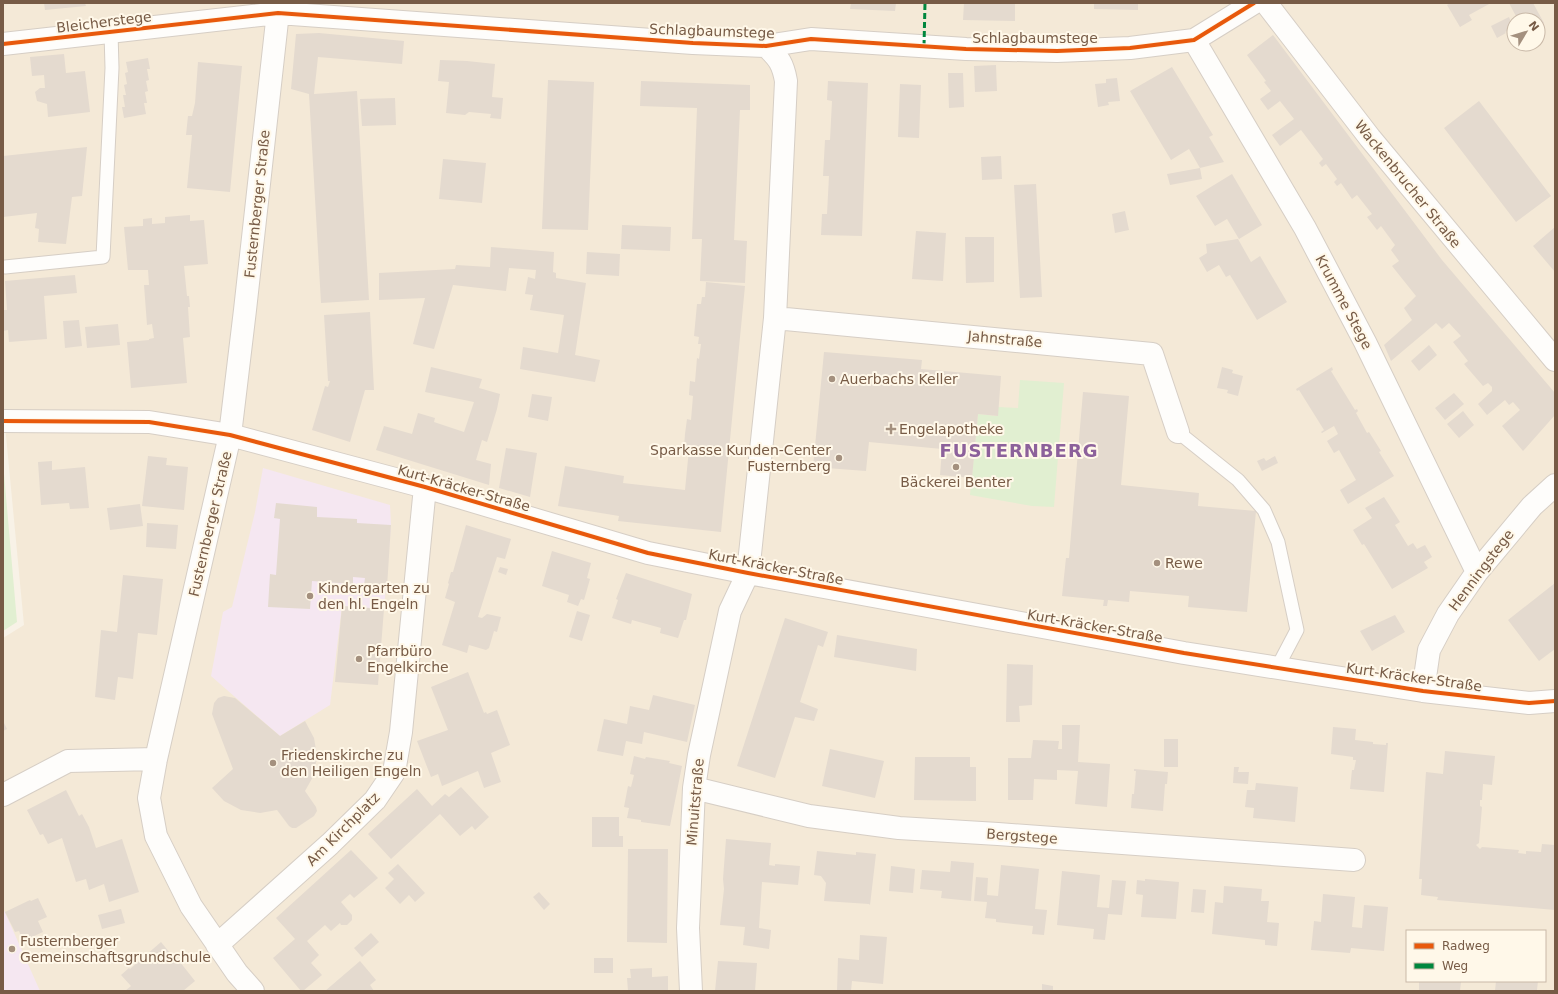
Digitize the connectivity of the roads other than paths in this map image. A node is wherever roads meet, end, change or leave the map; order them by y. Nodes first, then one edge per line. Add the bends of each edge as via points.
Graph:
1 (1254, 3) edge
2 (1266, 3) edge
3 (279, 8) edge
4 (112, 32) junction
5 (1194, 40) junction
6 (3, 44) edge
7 (766, 46) junction
8 (5, 266) dead end
9 (775, 318) junction
10 (1555, 360) edge
11 (3, 421) edge
12 (1178, 432) joint
13 (230, 434) junction
14 (1555, 485) edge
15 (425, 487) junction
16 (1477, 572) junction
17 (748, 573) junction
18 (1277, 668) junction
19 (1423, 691) junction
20 (1555, 701) edge
21 (156, 759) junction
22 (694, 788) junction
23 (3, 795) edge
24 (1354, 860) dead end
25 (217, 945) junction
26 (253, 991) edge
27 (691, 991) edge

1 - 5 street, Schlagbaumstege
2 - 10 street, Wackenbrucher Straße via 1375,144
3 - 4 street, Bleicherstege
3 - 7 street, Schlagbaumstege via 685,43
3 - 13 street, Fusternberger Straße
4 - 6 street, Bleicherstege
4 - 8 lane via 103,257
5 - 7 street, Schlagbaumstege via 1130,48 1057,51 811,40
5 - 16 street, Krumme Stege via 1305,228 1365,342
7 - 9 street via 778,57 784,68 786,81
9 - 12 street, Jahnstraße via 1152,354
9 - 17 street
11 - 13 street, Kurt-Kräcker-Straße via 149,422
12 - 18 lane via 1238,480 1264,510 1278,542 1297,630
13 - 15 street, Kurt-Kräcker-Straße
13 - 21 street, Fusternberger Straße
14 - 16 street, Henningstege via 1532,506
15 - 17 street, Kurt-Kräcker-Straße via 648,553
15 - 25 street, Am Kirchplatz via 401,732 394,772 375,800
16 - 19 street, Henningstege via 1448,614 1429,650
17 - 18 street, Kurt-Kräcker-Straße via 1169,651
17 - 22 street, Minuitstraße via 730,611
18 - 19 street, Kurt-Kräcker-Straße
19 - 20 street, Kurt-Kräcker-Straße via 1529,703
21 - 23 street via 68,761
21 - 25 street, Fusternberger Straße via 150,798 156,836 191,906
22 - 24 street, Bergstege via 808,816 899,828
22 - 27 street, Minuitstraße via 688,928
25 - 26 street, Fusternberger Straße

